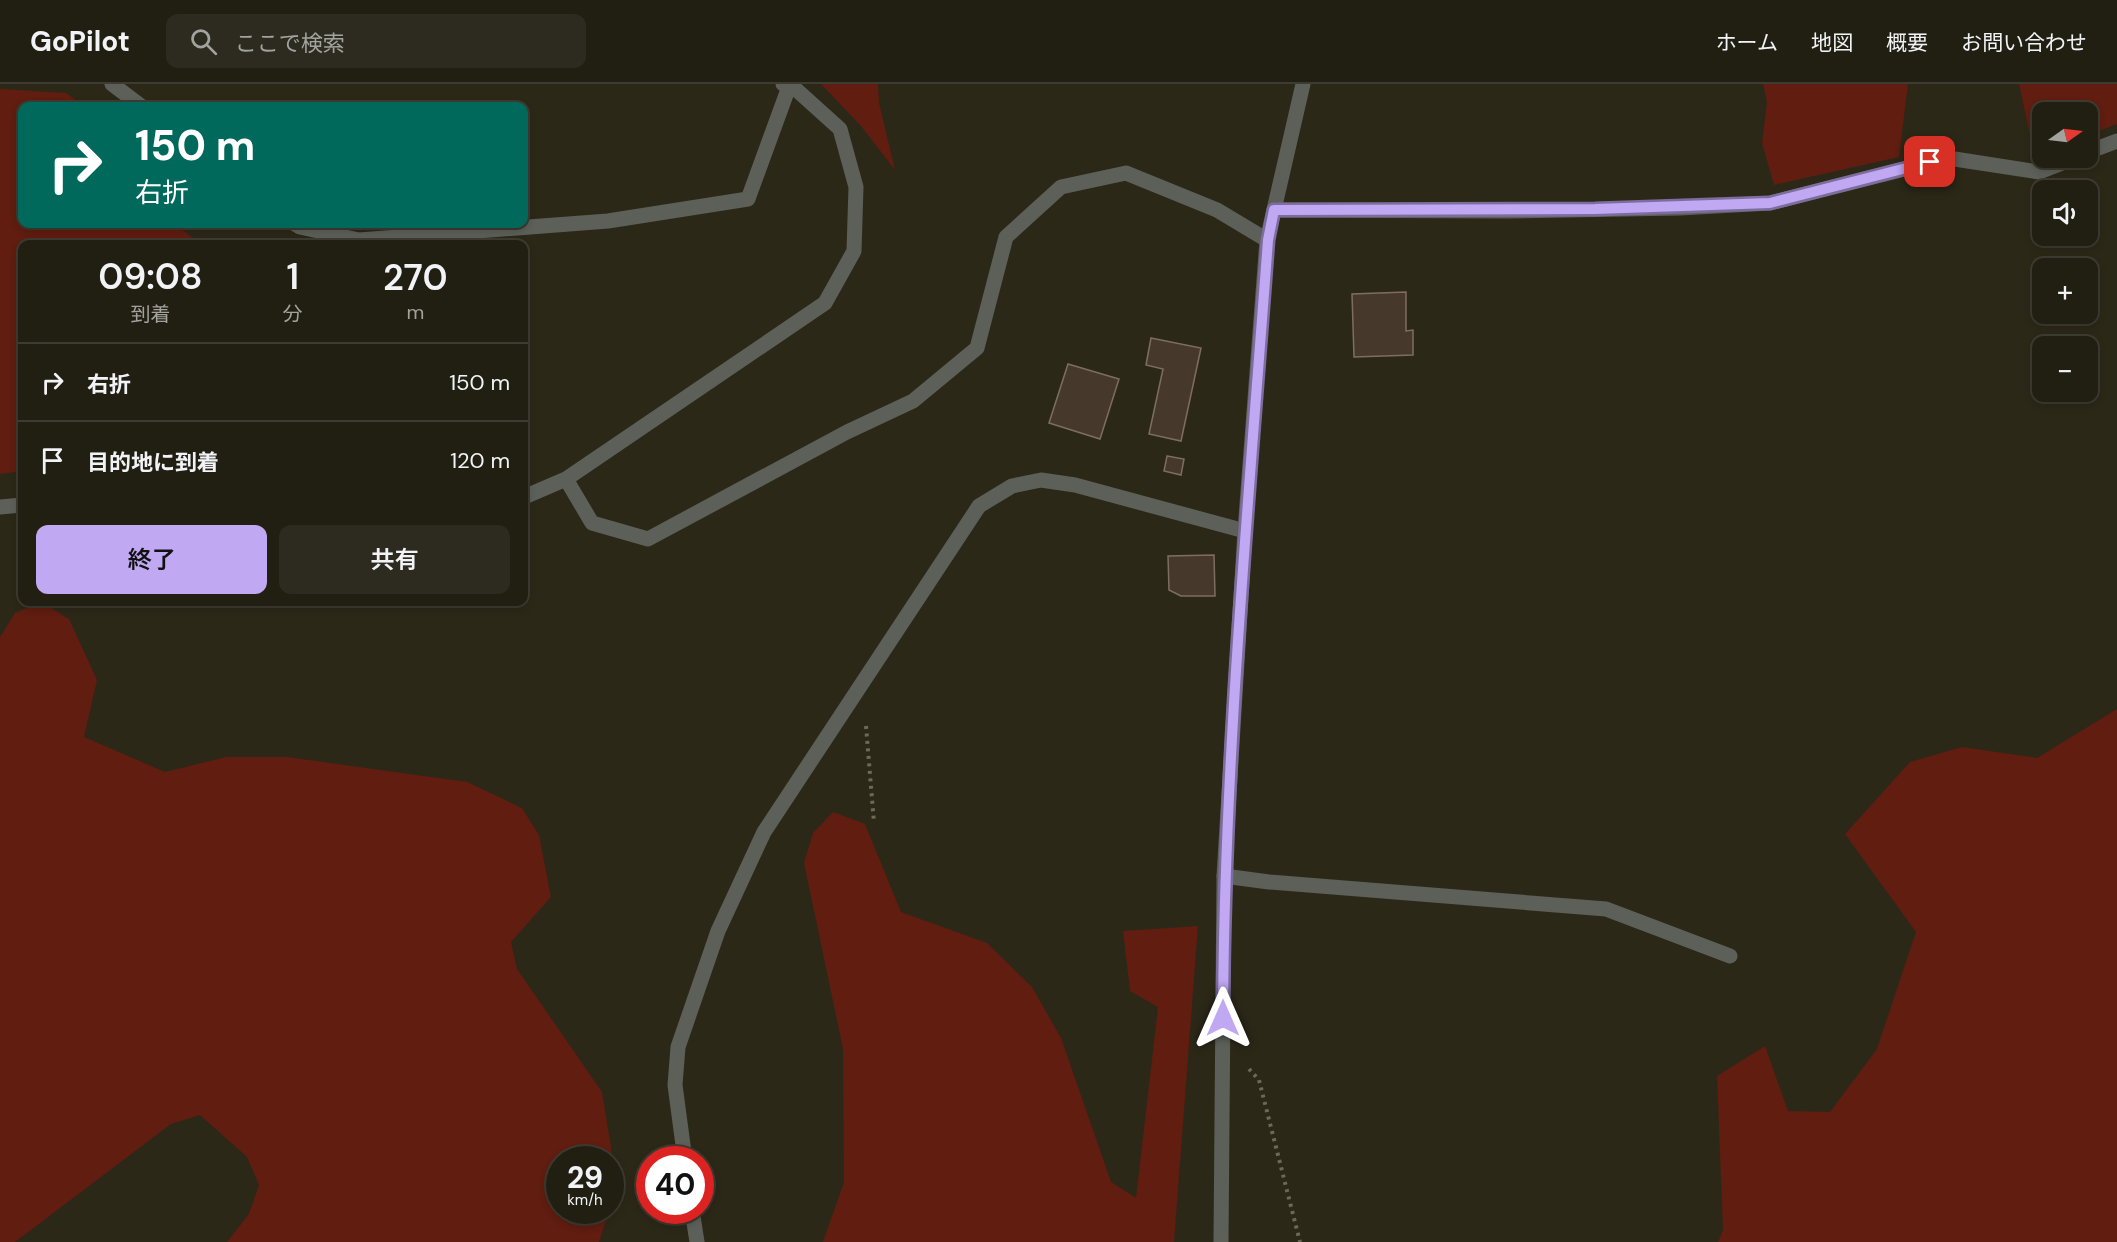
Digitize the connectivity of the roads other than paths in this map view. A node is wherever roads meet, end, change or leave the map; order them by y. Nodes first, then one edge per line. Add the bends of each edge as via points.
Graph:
1 (112, 84) edge
2 (783, 84) edge
3 (790, 84) edge
4 (1303, 84) edge
5 (136, 102) edge
6 (2117, 141) edge
7 (2098, 148) edge
8 (2049, 168) edge
9 (1274, 210) junction
10 (528, 227) edge
11 (305, 228) edge
12 (516, 228) edge
13 (359, 240) edge
14 (359, 240) edge
15 (1268, 240) junction
16 (566, 479) junction
17 (528, 495) edge
18 (18, 505) edge
19 (0, 507) edge
20 (1245, 531) junction
21 (1224, 876) junction
22 (1730, 956) dead end
23 (683, 1146) edge
24 (694, 1224) edge
25 (697, 1242) edge
26 (1221, 1242) edge

1 - 5 street
2 - 3 street
3 - 10 street via 748,199 608,221
3 - 16 street via 840,129 856,187 854,251 825,303
4 - 9 street
6 - 7 street
8 - 9 street via 2039,172 1948,158 1770,203 1680,208
9 - 15 street
11 - 13 street
12 - 14 street
15 - 16 street via 1217,210 1126,173 1061,187 1006,237 977,348 913,400 648,539 592,524
15 - 20 street
16 - 17 street
18 - 19 street
20 - 21 street
20 - 23 street via 1076,485 1041,480 1012,486 979,506 764,832 718,931 678,1047 675,1085
21 - 22 street via 1606,909
21 - 26 street
24 - 25 street

